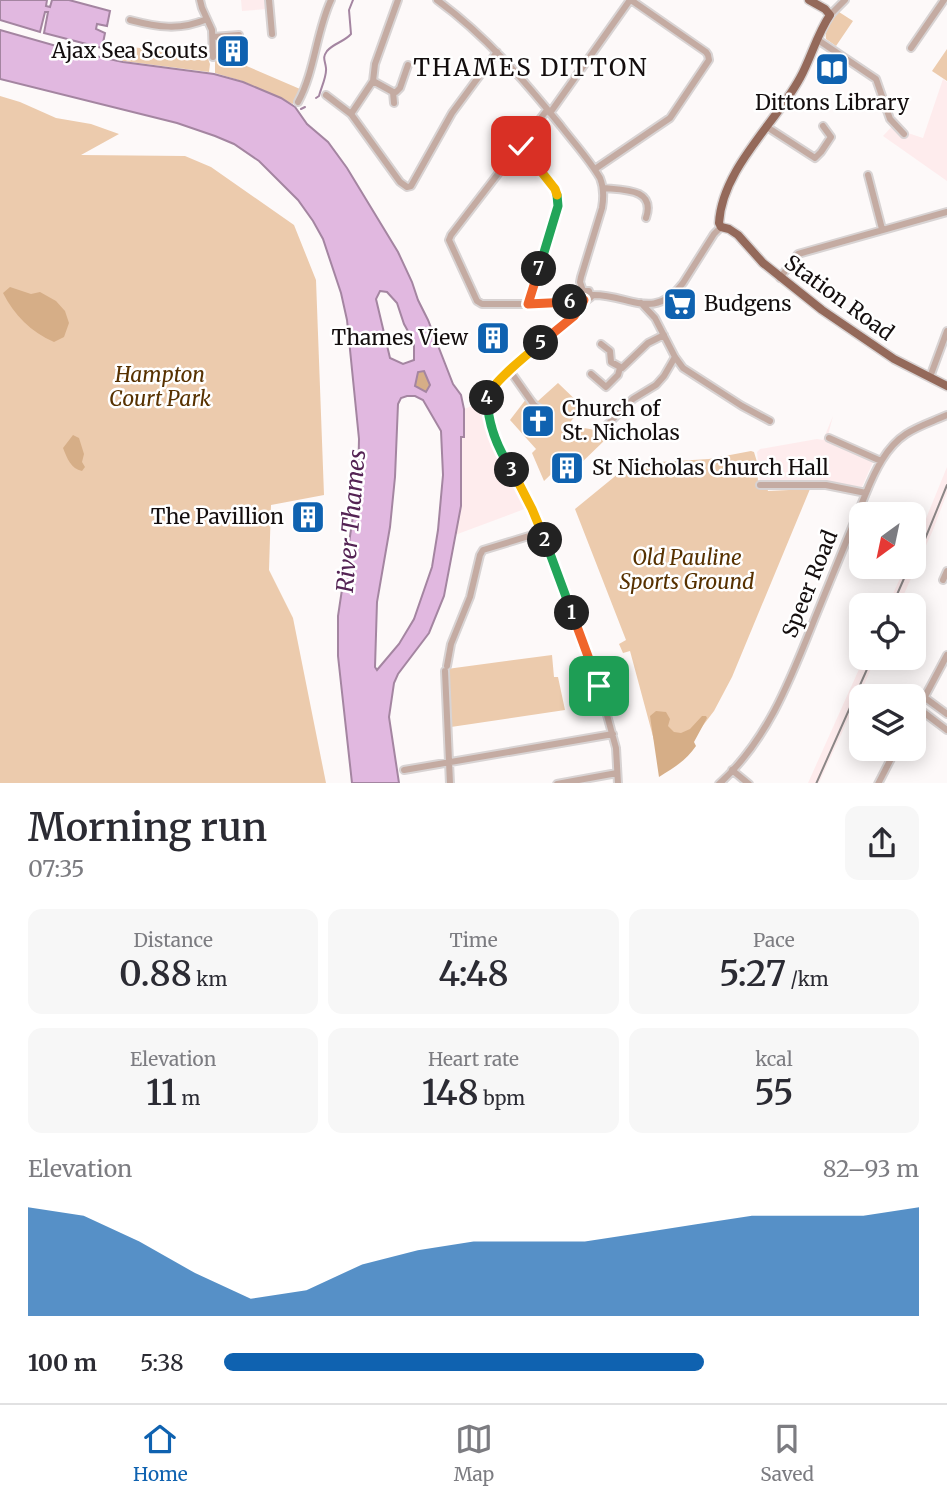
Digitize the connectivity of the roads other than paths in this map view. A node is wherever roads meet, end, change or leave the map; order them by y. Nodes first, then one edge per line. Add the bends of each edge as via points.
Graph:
1 (200, 0) edge
2 (269, 0) edge
3 (331, 0) edge
4 (398, 0) edge
5 (437, 0) edge
6 (631, 0) edge
7 (809, 0) edge
8 (845, 0) edge
9 (944, 0) edge
10 (830, 15) junction
11 (207, 19) junction
12 (130, 20) dead end
13 (272, 34) dead end
14 (240, 35) dead end
15 (213, 37) junction
16 (818, 40) junction
17 (911, 48) dead end
18 (497, 52) junction
19 (213, 57) dead end
20 (408, 65) dead end
21 (373, 81) junction
22 (393, 92) junction
23 (326, 95) dead end
24 (298, 102) dead end
25 (394, 103) dead end
26 (549, 111) junction
27 (351, 114) junction
28 (823, 126) dead end
29 (767, 127) junction
30 (904, 134) dead end
31 (521, 146) junction
32 (595, 169) junction
33 (868, 175) dead end
34 (603, 188) junction
35 (947, 212) edge
36 (645, 214) dead end
37 (721, 227) junction
38 (882, 229) junction
39 (780, 278) junction
40 (583, 297) junction
41 (641, 303) junction
42 (659, 303) junction
43 (528, 304) junction
44 (655, 318) junction
45 (947, 331) edge
46 (664, 335) junction
47 (601, 344) dead end
48 (675, 357) junction
49 (620, 368) junction
50 (510, 371) junction
51 (591, 374) dead end
52 (930, 377) junction
53 (947, 386) edge
54 (550, 415) dead end
55 (947, 415) edge
56 (770, 421) dead end
57 (606, 427) dead end
58 (833, 438) dead end
59 (881, 461) junction
60 (760, 485) dead end
61 (866, 493) junction
62 (542, 532) junction
63 (947, 571) edge
64 (943, 580) dead end
65 (947, 655) edge
66 (926, 693) edge
67 (926, 698) edge
68 (926, 714) edge
69 (947, 714) edge
70 (947, 730) edge
71 (613, 734) junction
72 (890, 761) edge
73 (448, 762) junction
74 (732, 770) junction
75 (404, 771) dead end
76 (617, 773) junction
77 (881, 781) edge
78 (450, 783) edge
79 (557, 783) edge
80 (618, 783) edge
81 (719, 783) edge
82 (749, 783) edge

1 - 11 street
2 - 13 street
3 - 24 street
4 - 21 street
5 - 18 street
6 - 26 street
6 - 32 street via 706,52 709,60 670,118
7 - 10 main road
8 - 10 street
9 - 17 street
10 - 16 main road
11 - 12 street via 180,27
11 - 15 street
14 - 15 street
15 - 19 street
16 - 29 main road
16 - 30 street via 876,79 890,119
18 - 26 street
18 - 27 street via 444,125 411,186 400,182
20 - 22 street via 400,88
21 - 22 street
21 - 27 street
22 - 25 street
23 - 27 street
26 - 31 street
26 - 32 street
28 - 29 street via 831,137 815,158
29 - 37 main road via 730,182 719,217
31 - 43 street via 555,189 558,200
31 - 43 street via 449,238 478,302
32 - 34 street
33 - 38 street
34 - 36 street via 641,195 648,203
34 - 40 street via 602,208 580,277
35 - 38 street
37 - 39 main road, Station Road via 738,235
37 - 42 street via 677,291
38 - 39 street via 798,254
39 - 52 main road, Station Road via 873,345
40 - 41 street via 608,296
40 - 43 street via 576,302
40 - 50 street via 574,316
41 - 42 street
41 - 44 street
42 - 44 street
44 - 46 street
45 - 52 street
46 - 48 street
46 - 49 street
47 - 49 street
48 - 56 street via 683,368
48 - 57 street via 664,376
49 - 51 street via 606,387
50 - 54 street via 534,405
50 - 62 street via 488,391 489,419
52 - 53 main road, Station Road
55 - 59 street, Speer Road via 908,432
58 - 59 street
59 - 61 street, Speer Road
60 - 61 street via 826,485
61 - 74 street, Speer Road via 782,697 763,732
62 - 71 street
62 - 73 street via 480,555 446,669
63 - 64 street
65 - 66 street
67 - 69 street
68 - 70 street
71 - 73 street
71 - 76 street
72 - 77 street
73 - 75 street
73 - 78 street
74 - 81 street, Speer Road
74 - 82 street
76 - 79 street
76 - 80 street

